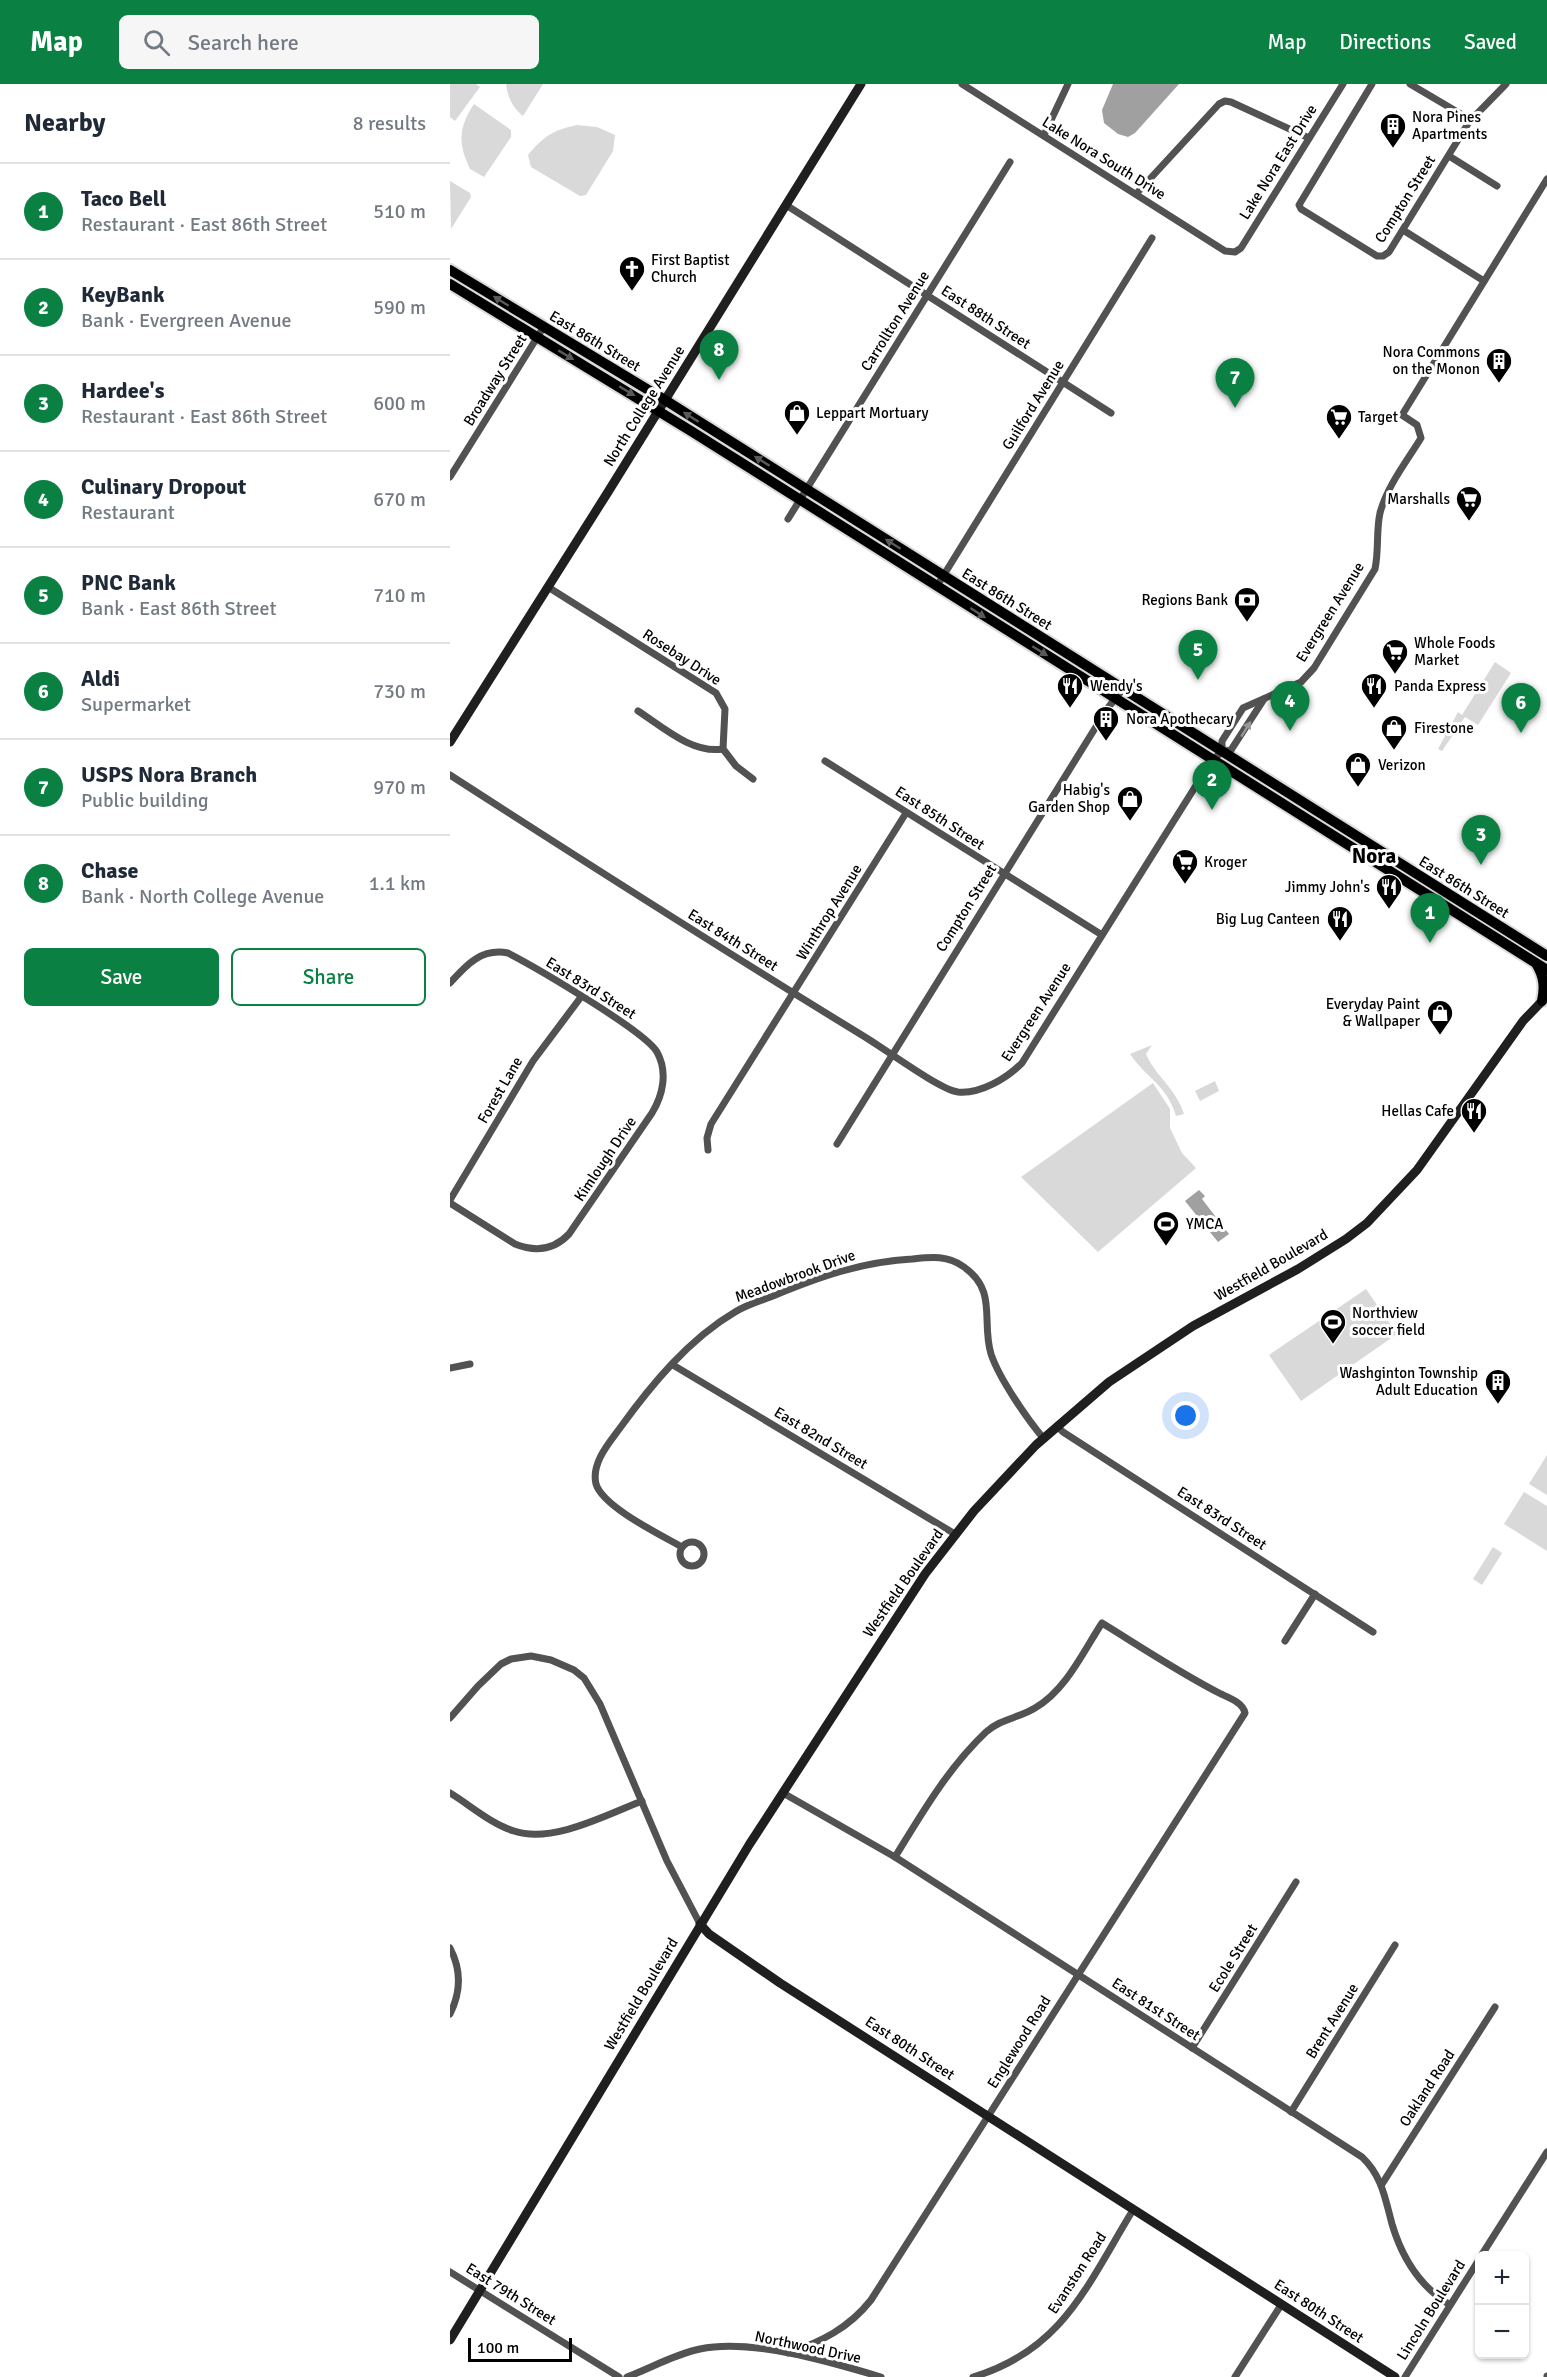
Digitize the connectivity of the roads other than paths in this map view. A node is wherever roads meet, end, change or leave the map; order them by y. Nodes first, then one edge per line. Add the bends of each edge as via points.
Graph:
1 (861, 84) edge
2 (962, 84) edge
3 (1068, 84) edge
4 (1343, 84) edge
5 (1372, 84) edge
6 (1410, 84) edge
7 (1506, 84) edge
8 (1471, 120) junction
9 (1044, 135) junction
10 (1309, 138) junction
11 (1449, 156) junction
12 (1010, 162) dead end
13 (1547, 179) edge
14 (1497, 186) dead end
15 (1136, 194) junction
16 (786, 205) junction
17 (1402, 230) junction
18 (1152, 238) dead end
19 (1233, 252) joint
20 (450, 270) edge
21 (1484, 281) junction
22 (450, 284) edge
23 (927, 295) junction
24 (540, 333) junction
25 (1063, 382) junction
26 (664, 400) junction
27 (658, 410) junction
28 (1112, 413) dead end
29 (450, 477) edge
30 (802, 494) junction
31 (788, 519) dead end
32 (942, 575) junction
33 (937, 586) junction
34 (548, 587) junction
35 (1122, 690) junction
36 (1114, 698) junction
37 (1264, 699) junction
38 (638, 711) dead end
39 (450, 742) edge
40 (723, 749) junction
41 (1222, 752) junction
42 (825, 760) dead end
43 (1212, 760) junction
44 (450, 775) edge
45 (753, 779) dead end
46 (906, 813) junction
47 (1003, 874) junction
48 (1102, 935) junction
49 (1547, 956) edge
50 (1535, 962) junction
51 (1547, 970) edge
52 (450, 983) edge
53 (793, 993) junction
54 (581, 997) junction
55 (1544, 998) edge
56 (892, 1053) junction
57 (662, 1066) joint
58 (1010, 1076) joint
59 (837, 1144) dead end
60 (708, 1150) dead end
61 (450, 1202) edge
62 (470, 1364) dead end
63 (673, 1365) junction
64 (450, 1368) edge
65 (1057, 1426) junction
66 (1044, 1438) junction
67 (955, 1534) junction
68 (682, 1547) dead end
69 (1315, 1594) junction
70 (1373, 1632) dead end
71 (1285, 1641) dead end
72 (450, 1718) edge
73 (450, 1793) edge
74 (783, 1794) junction
75 (642, 1801) junction
76 (895, 1857) junction
77 (1296, 1882) dead end
78 (700, 1924) junction
79 (1395, 1945) dead end
80 (450, 1948) edge
81 (1078, 1975) junction
82 (1495, 2007) dead end
83 (450, 2013) edge
84 (1192, 2048) junction
85 (1291, 2112) junction
86 (989, 2116) junction
87 (1547, 2152) edge
88 (1382, 2184) junction
89 (1133, 2210) junction
90 (1484, 2251) edge
91 (1475, 2265) edge
92 (450, 2272) edge
93 (480, 2290) junction
94 (1281, 2305) junction
95 (1450, 2305) junction
96 (450, 2340) edge
97 (788, 2353) junction
98 (619, 2377) edge
99 (627, 2377) edge
100 (881, 2377) edge
101 (973, 2377) edge
102 (1235, 2377) edge
103 (1395, 2377) edge
104 (1405, 2377) edge

1 - 16 street, North College Avenue
2 - 9 street, Lake Nora South Drive
3 - 9 street
4 - 10 street, Lake Nora East Drive
5 - 17 street, Compton Street via 1299,205 1377,256 1389,252
6 - 8 street
7 - 8 street, Compton Street
8 - 11 street, Compton Street
9 - 15 street, Lake Nora South Drive
10 - 15 street via 1231,102 1221,102
10 - 19 street, Lake Nora East Drive via 1241,248
11 - 14 street, Compton Street
11 - 17 street, Compton Street
12 - 23 street, Carrollton Avenue
13 - 21 street, Evergreen Avenue
15 - 19 street, Lake Nora South Drive via 1225,251
16 - 23 street, East 88th Street
16 - 26 street, North College Avenue
17 - 21 street
18 - 25 street, Guilford Avenue
24 -> 20 main road, East 86th Street
21 - 37 street, Evergreen Avenue via 1402,415 1418,425 1421,438 1384,500 1375,569 1314,668 1301,682
22 - 24 main road, East 86th Street
23 - 25 street, East 88th Street
23 - 30 street, Carrollton Avenue
24 - 26 main road, East 86th Street
24 -> 27 main road, East 86th Street
24 - 29 street, Broadway Street
25 - 28 street, East 88th Street
25 - 32 street, Guilford Avenue
26 - 27 street, North College Avenue
30 -> 26 main road, East 86th Street
27 - 30 main road, East 86th Street
27 - 34 street, North College Avenue
30 - 31 street, Carrollton Avenue
32 -> 30 main road, East 86th Street
30 - 33 main road, East 86th Street
32 - 33 street, Guilford Avenue
32 - 35 main road, East 86th Street
33 -> 36 main road, East 86th Street
34 - 39 street, North College Avenue
34 - 40 street, Rosebay Drive via 716,693 725,709
35 - 36 street, Compton Street
35 - 41 main road, East 86th Street
36 - 43 main road, East 86th Street
36 - 47 street, Compton Street
41 -> 37 street, Evergreen Avenue via 1231,750
37 - 41 street, Evergreen Avenue via 1243,708 1222,741
38 - 40 street via 696,747
40 - 45 street
41 - 43 street, Evergreen Avenue
41 - 49 main road, East 86th Street
42 - 46 street, East 85th Street
43 - 48 street, Evergreen Avenue
43 - 50 main road, East 86th Street
44 - 53 street, East 84th Street
46 - 47 street, East 85th Street
46 - 53 street, Winthrop Avenue
47 - 48 street, East 85th Street
47 - 56 street, Compton Street
48 - 58 street, Evergreen Avenue
50 - 51 main road, East 86th Street
50 - 55 main road via 1543,977
52 - 54 street, East 83rd Street via 473,960 501,952
53 - 56 street, East 84th Street
53 - 60 street, Winthrop Avenue via 711,1124
54 - 57 street, East 83rd Street via 646,1040 657,1052
54 - 61 street, Forest Lane via 529,1066
55 - 65 street, Westfield Boulevard via 1522,1021 1417,1170 1367,1223 1326,1253 1146,1356
56 - 58 street, East 84th Street via 946,1089 958,1092
56 - 59 street, Compton Street
57 - 61 street, Kimlough Drive via 663,1088 652,1113 569,1234 557,1244 542,1249 515,1244
62 - 64 street
63 - 66 street, Meadowbrook Drive via 735,1311 807,1282 880,1261 948,1258 966,1268 983,1289 989,1344 995,1362 1028,1420
63 - 67 street, East 82nd Street
63 - 68 street, Meadowbrook Drive via 631,1413 600,1459 596,1483 609,1503
65 - 66 street, Westfield Boulevard
65 - 69 street, East 83rd Street
66 - 67 street, Westfield Boulevard
67 - 74 street, Westfield Boulevard via 914,1590
69 - 70 street, East 83rd Street
69 - 71 street
72 - 75 street, East 80th Street via 489,1674 505,1662 531,1656 563,1664 584,1678 608,1720
73 - 75 street via 504,1827 539,1835 562,1831
74 - 76 street, East 81st Street
74 - 78 street, Westfield Boulevard
75 - 78 street, East 80th Street via 671,1871
76 - 81 street, East 81st Street
76 - 81 street, Englewood Road via 947,1775 993,1726 1028,1713 1052,1695 1102,1623 1196,1682 1235,1700 1245,1713
77 - 84 street, Ecole Street
78 - 86 street, East 80th Street via 780,1983
78 - 93 street, Westfield Boulevard
79 - 85 street, Brent Avenue
80 - 83 street via 459,1978
81 - 84 street, East 81st Street
81 - 86 street, Englewood Road
82 - 88 street, Oakland Road
84 - 85 street, East 81st Street
85 - 88 street, East 81st Street via 1362,2157
86 - 89 street, East 80th Street
86 - 97 street, Englewood Road via 866,2307 834,2334
87 - 90 street, Lincoln Boulevard
88 - 95 street, East 81st Street via 1397,2241 1410,2266 1425,2285
89 - 94 street, East 80th Street
89 - 101 street, Evanston Road via 1056,2329 1019,2359
91 - 95 street, Lincoln Boulevard
92 - 93 street, East 79th Street
93 - 96 street, Westfield Boulevard
93 - 98 street, East 79th Street
94 - 102 street
94 - 103 street, East 80th Street
95 - 104 street, Lincoln Boulevard
97 - 99 street, Northwood Drive via 709,2348 683,2354
97 - 100 street, Northwood Drive

